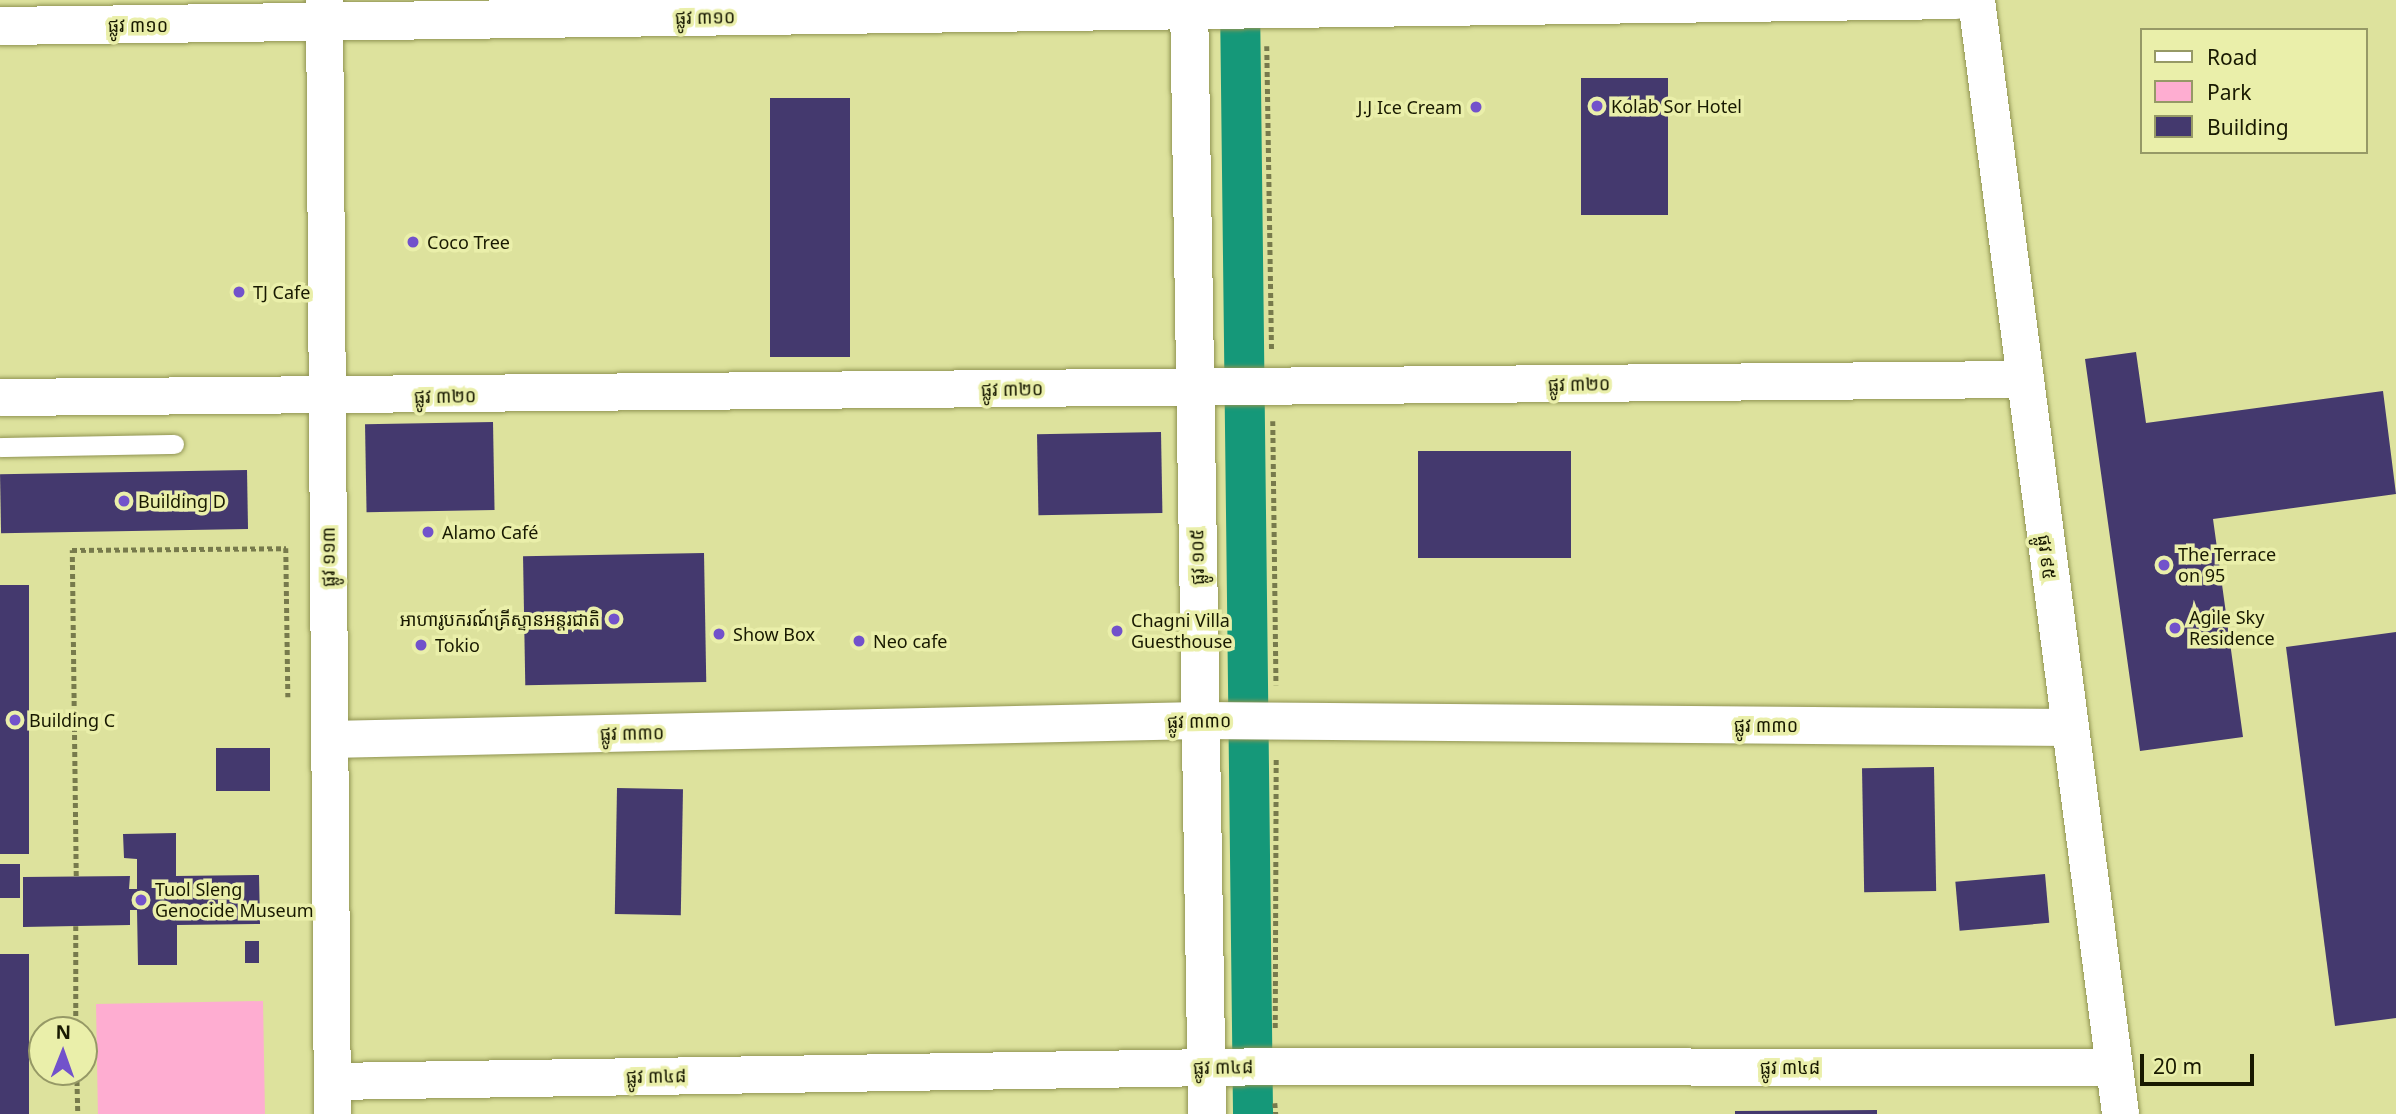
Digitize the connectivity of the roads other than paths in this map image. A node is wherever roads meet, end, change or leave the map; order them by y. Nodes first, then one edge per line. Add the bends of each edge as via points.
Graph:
1 (1956, 0) edge
2 (1976, 0) edge
3 (1201, 6) edge
4 (324, 12) edge
5 (0, 26) edge
6 (2023, 379) junction
7 (1209, 387) junction
8 (0, 397) edge
9 (327, 397) junction
10 (174, 444) dead end
11 (0, 447) edge
12 (1213, 720) junction
13 (2069, 727) junction
14 (330, 739) junction
15 (1217, 1067) junction
16 (2114, 1067) junction
17 (332, 1098) edge
18 (1207, 1114) edge
19 (2120, 1114) edge

1 - 3 street, ផ្លូវ ៣១០ via 1266,9
2 - 6 street, ផ្លូវ ៩៥
3 - 4 street, ផ្លូវ ៣១០
3 - 7 street, ផ្លូវ ១០៥
4 - 5 street, ផ្លូវ ៣១០
4 - 9 street, ផ្លូវ ១១៣
6 - 7 street, ផ្លូវ ៣២០
6 - 13 street, ផ្លូវ ៩៥
7 - 9 street, ផ្លូវ ៣២០
7 - 12 street, ផ្លូវ ១០៥
8 - 9 street, ផ្លូវ ៣២០
9 - 14 street, ផ្លូវ ១១៣
10 - 11 lane
12 - 13 street, ផ្លូវ ៣៣០
12 - 14 street, ផ្លូវ ៣៣០
12 - 15 street, ផ្លូវ ១០៥
13 - 16 street, ផ្លូវ ៩៥
14 - 17 street, ផ្លូវ ១១៣
15 - 16 street, ផ្លូវ ៣៤៨
15 - 17 street, ផ្លូវ ៣៤៨
15 - 18 street, ផ្លូវ ១០៥
16 - 19 street, ផ្លូវ ៩៥

